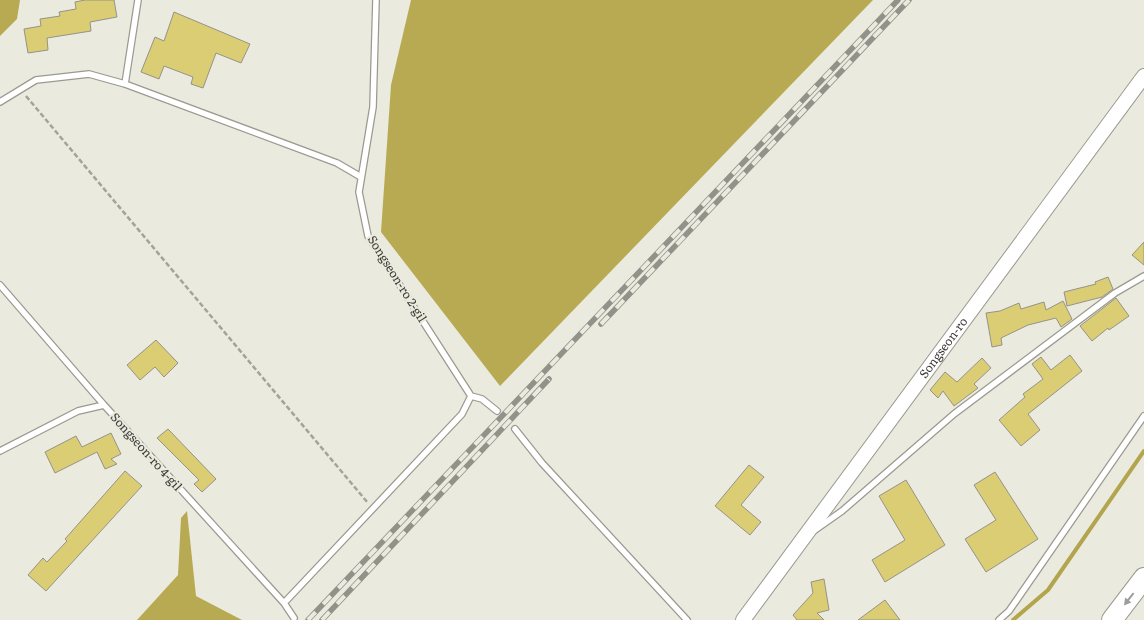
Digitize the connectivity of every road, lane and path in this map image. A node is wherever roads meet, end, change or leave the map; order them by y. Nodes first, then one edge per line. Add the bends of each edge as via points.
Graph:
1 (138, 0) edge
2 (376, 0) edge
3 (1144, 76) edge
4 (125, 84) junction
5 (21, 91) junction
6 (0, 102) edge
7 (361, 177) junction
8 (1144, 276) edge
9 (0, 285) edge
10 (471, 396) junction
11 (104, 405) junction
12 (497, 411) dead end
13 (1144, 416) edge
14 (515, 429) dead end
15 (0, 451) edge
16 (373, 510) junction
17 (804, 538) junction
18 (1144, 578) edge
19 (284, 603) junction
20 (294, 618) dead end
21 (687, 620) edge
22 (743, 620) edge
23 (999, 620) edge
24 (1112, 620) edge

1 - 4 lane
2 - 7 lane, Songseon-ro 2-gil via 373,107
3 - 17 street, Songseon-ro
4 - 5 lane via 89,74 36,80
4 - 7 lane via 336,163
5 - 6 lane
5 - 16 path
7 - 10 lane, Songseon-ro 2-gil via 359,192 368,236
8 - 17 lane via 954,414 842,511
9 - 11 lane, Songseon-ro 4-gil
10 - 12 lane, Songseon-ro 2-gil via 482,399
10 - 16 lane via 462,414
11 - 15 lane via 78,411
11 - 19 lane, Songseon-ro 4-gil
13 - 23 lane via 1009,612
14 - 21 lane via 542,463
16 - 19 lane
17 - 22 street, Songseon-ro
18 -> 24 highway
19 - 20 lane, Songseon-ro 4-gil

